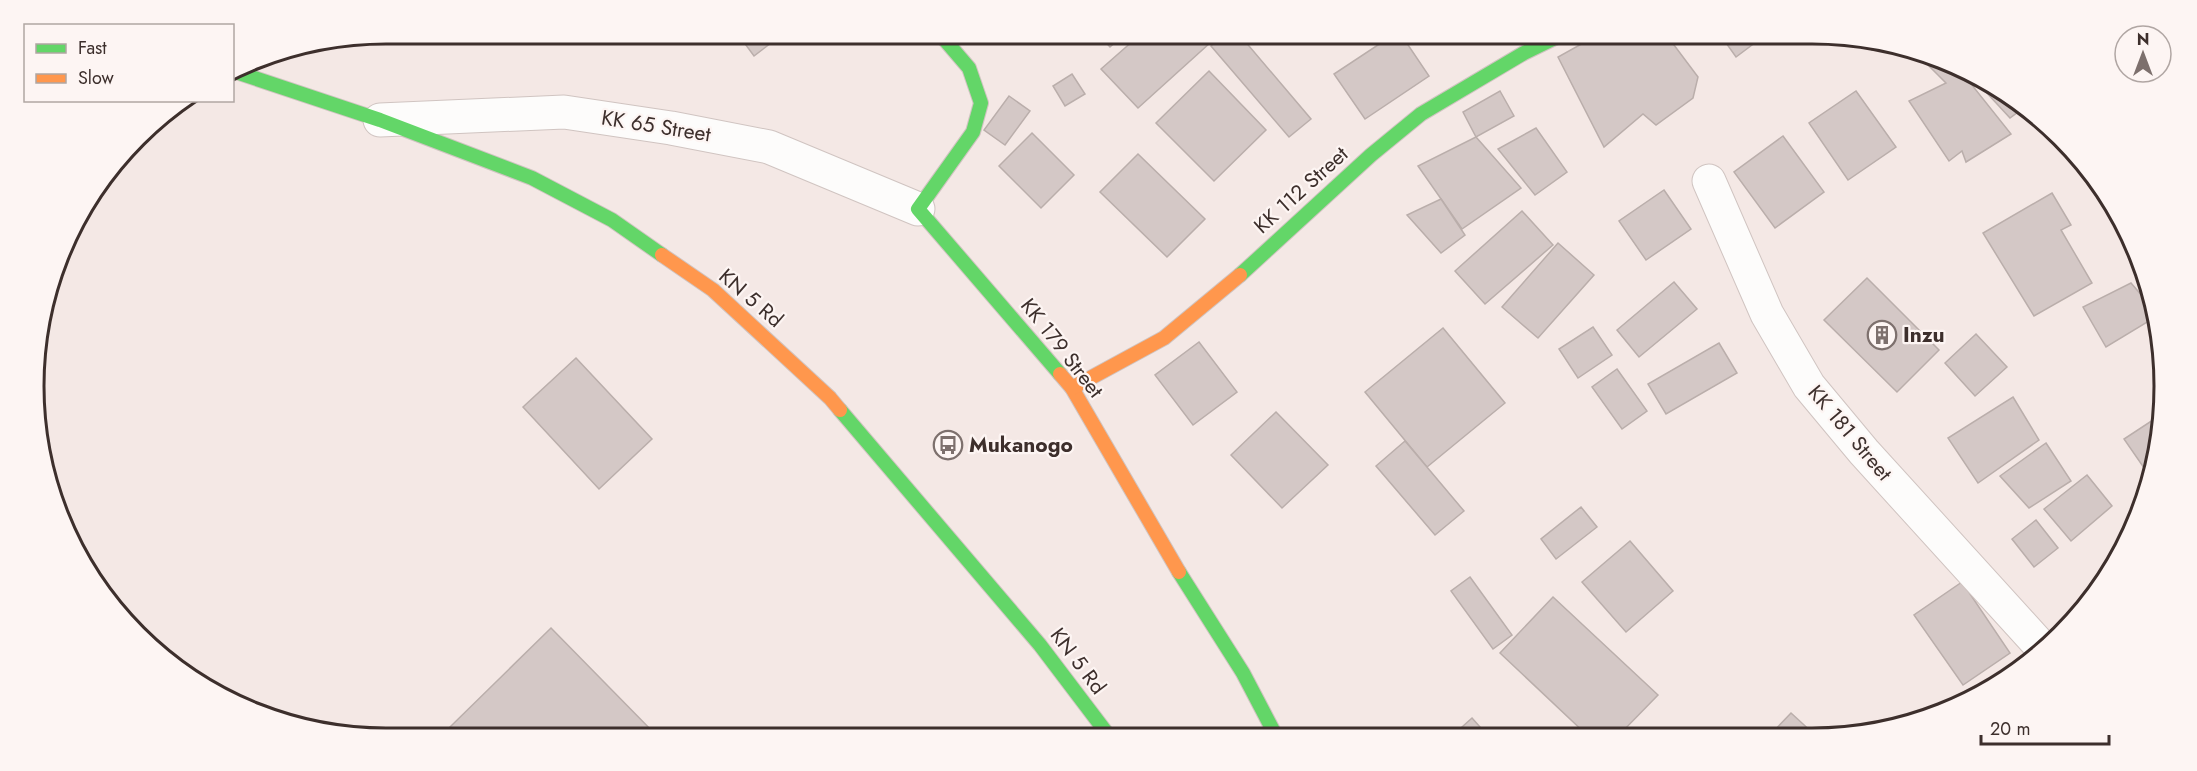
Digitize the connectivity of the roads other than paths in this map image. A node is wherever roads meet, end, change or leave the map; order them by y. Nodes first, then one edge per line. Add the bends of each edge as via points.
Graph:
1 (948, 44) edge
2 (1542, 44) edge
3 (244, 75) edge
4 (380, 120) junction
5 (1709, 181) dead end
6 (918, 209) junction
7 (1072, 388) junction
8 (2037, 643) edge
9 (1103, 728) edge
10 (1272, 728) edge

1 - 6 street via 969,68 981,103 973,132
2 - 7 street, KK 112 Street via 1421,114 1164,338
3 - 4 street, KN 5 Rd
4 - 6 street, KK 65 Street via 564,112 671,128 770,147
4 - 9 street, KN 5 Rd via 532,178 612,220 713,290 830,398 1040,645
5 - 8 street, KK 181 Street via 1767,314 1809,386
6 - 7 street, KK 179 Street
7 - 10 street, KK 179 Street via 1164,548 1243,673

